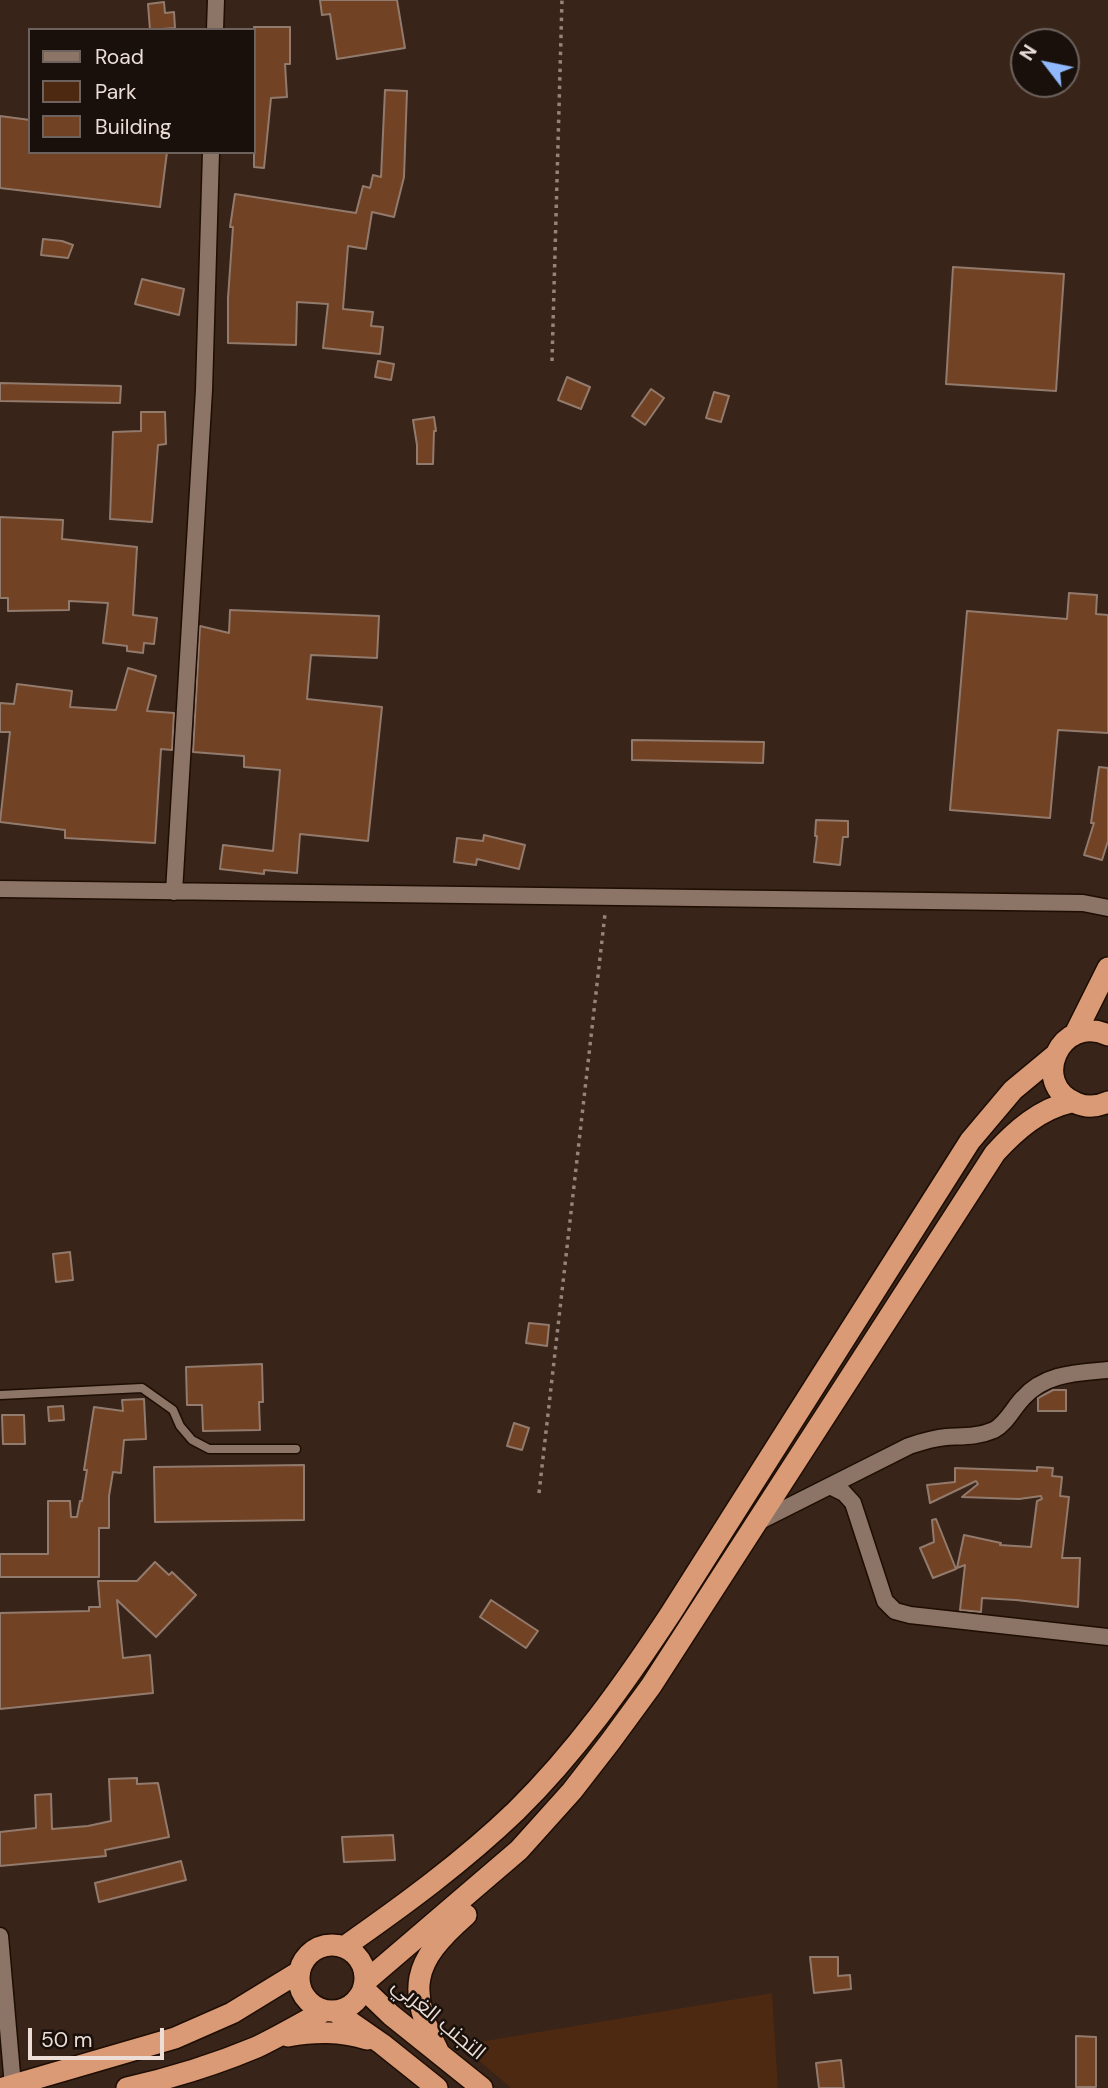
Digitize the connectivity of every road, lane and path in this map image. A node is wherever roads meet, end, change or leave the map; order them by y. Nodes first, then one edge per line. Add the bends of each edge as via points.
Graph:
1 (216, 0) edge
2 (562, 0) edge
3 (215, 28) edge
4 (211, 154) edge
5 (552, 361) dead end
6 (0, 889) edge
7 (174, 892) junction
8 (606, 897) junction
9 (1108, 908) edge
10 (1108, 968) edge
11 (1074, 1034) junction
12 (1108, 1035) edge
13 (1054, 1056) junction
14 (1072, 1102) junction
15 (1108, 1102) edge
16 (1108, 1370) edge
17 (0, 1395) edge
18 (296, 1449) dead end
19 (830, 1486) junction
20 (540, 1493) dead end
21 (756, 1523) junction
22 (1108, 1637) edge
23 (651, 1686) junction
24 (0, 1936) edge
25 (344, 1947) junction
26 (299, 1972) junction
27 (365, 1985) junction
28 (330, 2011) junction
29 (382, 2043) junction
30 (260, 2045) junction
31 (439, 2053) junction
32 (8, 2087) edge
33 (127, 2088) edge
34 (438, 2088) edge
35 (482, 2088) edge

1 - 3 street
2 - 5 path
4 - 7 street via 204,390
6 - 7 street
7 - 8 street
8 - 9 street via 1083,903
8 - 20 path
10 - 11 highway
11 - 12 highway via 1095,1030
11 - 13 highway
13 - 14 highway via 1057,1087
13 - 25 highway via 1013,1090 970,1141 671,1613 589,1729 474,1850
14 - 15 highway via 1091,1107
14 - 21 highway via 1021,1126 995,1153
16 - 19 street via 1055,1376 1033,1388 996,1429 909,1446
17 - 18 lane via 142,1388 173,1410 192,1440 209,1448
19 - 21 street
19 - 22 street via 853,1503 883,1595 895,1611
21 - 23 highway
23 - 27 highway via 572,1791 519,1850
23 - 31 highway via 626,1741 594,1784 528,1859 448,1931 426,1959 420,1973 419,2003
24 - 32 street
25 - 26 highway via 316,1949
25 - 27 highway via 361,1960
26 - 28 highway via 307,2001
26 - 32 highway via 233,2013 175,2039
27 - 28 highway via 348,2008
27 - 31 highway, التجنب الغربي via 391,2015
28 - 29 highway
28 - 30 highway
29 - 30 highway via 309,2032
29 - 34 highway
30 - 33 highway via 202,2068
31 - 35 highway, التجنب الغربي

